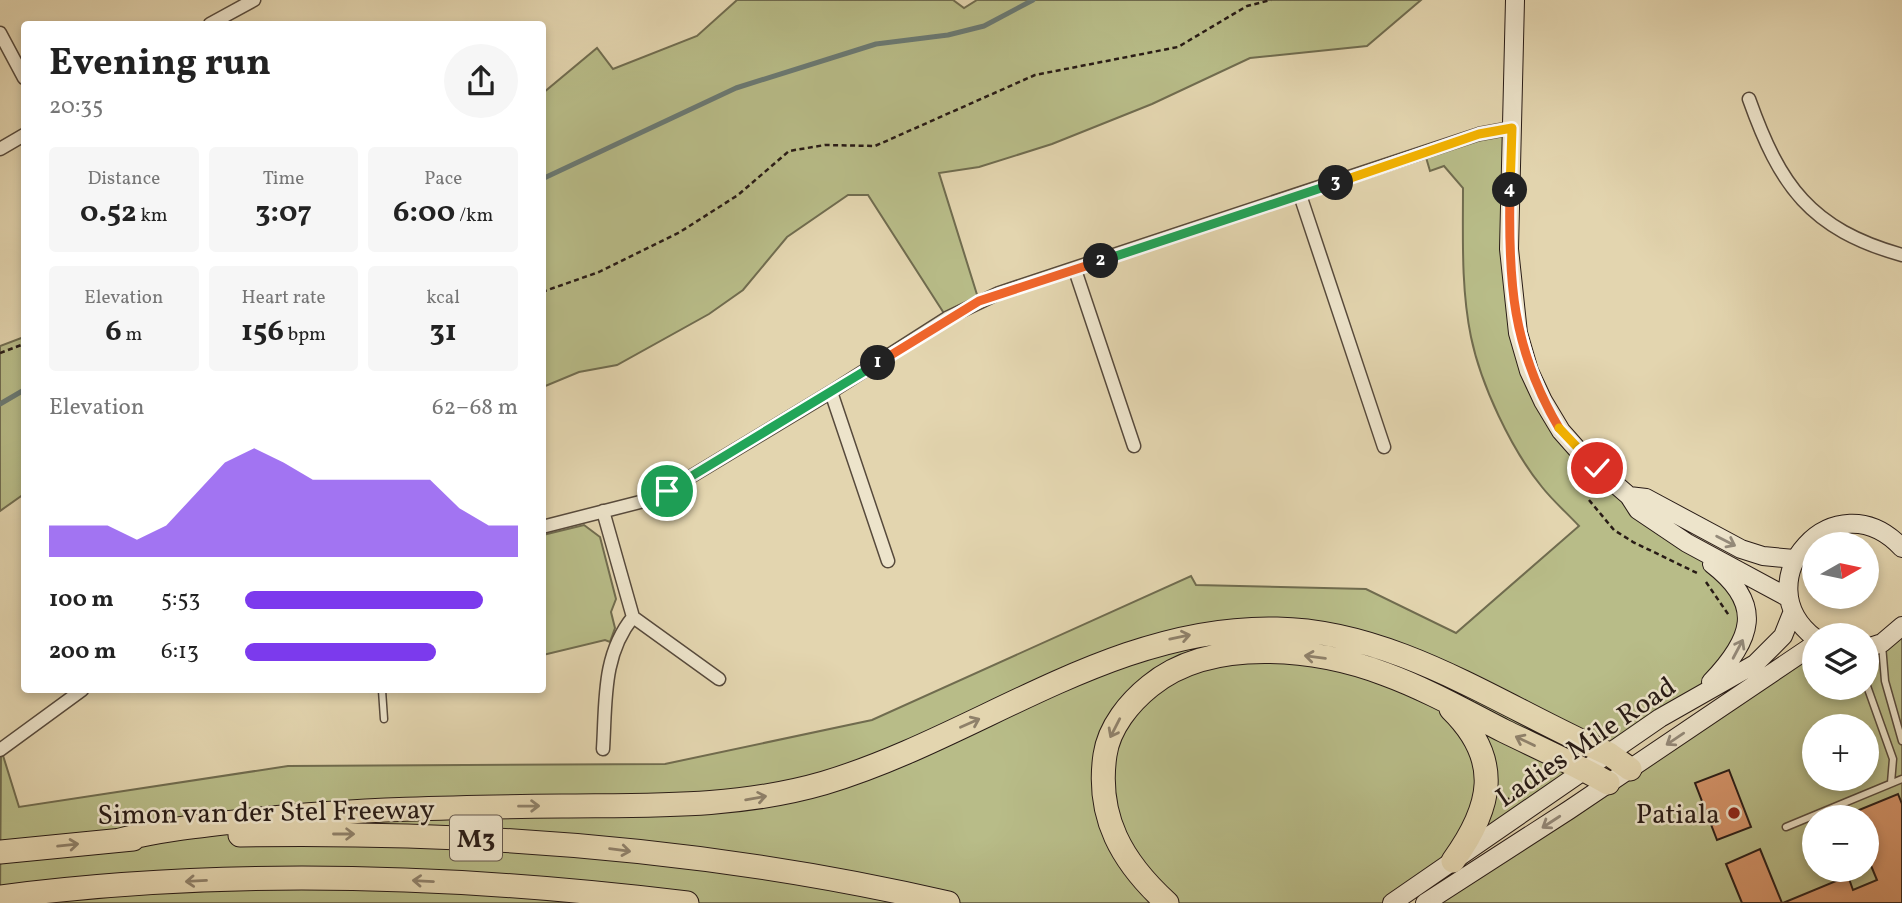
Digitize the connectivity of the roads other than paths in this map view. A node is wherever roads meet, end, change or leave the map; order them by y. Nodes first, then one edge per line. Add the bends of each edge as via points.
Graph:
1 (254, 0) edge
2 (1515, 0) edge
3 (216, 21) edge
4 (0, 33) edge
5 (21, 72) edge
6 (1749, 99) dead end
7 (1512, 128) junction
8 (21, 137) edge
9 (0, 149) edge
10 (1300, 195) junction
11 (1902, 255) edge
12 (1075, 270) junction
13 (831, 392) junction
14 (1134, 446) dead end
15 (1384, 447) dead end
16 (1629, 496) junction
17 (603, 511) junction
18 (546, 526) edge
19 (1902, 526) edge
20 (1873, 527) junction
21 (1687, 543) junction
22 (1902, 548) edge
23 (1794, 559) junction
24 (888, 561) dead end
25 (1791, 605) junction
26 (633, 617) junction
27 (1804, 623) edge
28 (1902, 626) edge
29 (1879, 643) edge
30 (1802, 653) edge
31 (1879, 660) edge
32 (719, 679) dead end
33 (78, 693) edge
34 (382, 693) edge
35 (1440, 698) junction
36 (1694, 700) junction
37 (1872, 700) edge
38 (384, 719) dead end
39 (1902, 741) edge
40 (603, 749) dead end
41 (0, 750) edge
42 (1609, 754) junction
43 (1630, 769) junction
44 (1586, 771) junction
45 (1902, 779) edge
46 (1608, 783) junction
47 (1891, 783) junction
48 (1786, 827) dead end
49 (120, 840) junction
50 (0, 852) edge
51 (1453, 862) junction
52 (0, 897) edge
53 (687, 903) edge
54 (948, 903) edge
55 (1167, 903) edge
56 (1392, 903) edge
57 (1425, 903) edge

1 - 3 street
2 - 7 main road
4 - 5 street
6 - 11 street via 1773,160 1805,204 1852,237
7 - 10 street via 1479,134
7 - 16 main road via 1511,272 1518,333 1529,371 1561,431
8 - 9 street
10 - 12 street
10 - 15 street
12 - 13 street via 979,301
12 - 14 street
13 - 17 street via 667,491
13 - 24 street
16 - 21 main road via 1637,510
16 -> 23 main road via 1646,498 1750,552
17 - 18 street
17 - 26 street
19 - 20 main road
20 - 22 main road
20 - 23 main road via 1834,526 1811,538
21 - 25 main road
36 -> 21 main road via 1735,657 1746,629 1740,590
23 - 25 main road, Ladies Mile Road via 1788,585
25 - 27 main road
25 - 36 main road, Ladies Mile Road via 1783,636 1772,650
26 - 32 street
26 - 40 street via 620,633 610,658
28 - 29 main road
30 -> 43 main road, Ladies Mile Road
31 - 39 lane
33 - 41 street
34 - 38 lane
44 -> 35 highway
35 - 51 highway via 1473,736 1487,776 1477,821
35 -> 55 highway via 1374,670 1284,653 1214,657 1158,680 1135,698 1118,720 1106,747 1101,777 1104,808 1116,837 1133,866
36 - 42 main road, Ladies Mile Road
37 - 47 lane via 1893,759
42 - 43 highway
42 - 44 main road, Ladies Mile Road
49 -> 42 highway via 170,829 318,814 705,805 753,799 875,765 1151,644 1246,629 1315,632 1380,646
43 - 46 main road, Ladies Mile Road
44 - 46 highway
44 - 51 main road, Ladies Mile Road
45 - 47 lane
46 -> 57 main road, Ladies Mile Road
47 - 48 lane
50 -> 49 highway, Simon van der Stel Freeway / M3
49 -> 54 highway, Simon van der Stel Freeway / M3 via 372,834 585,846 733,863
51 - 56 main road, Ladies Mile Road
53 -> 52 highway, M3 via 575,890 378,879 169,882

